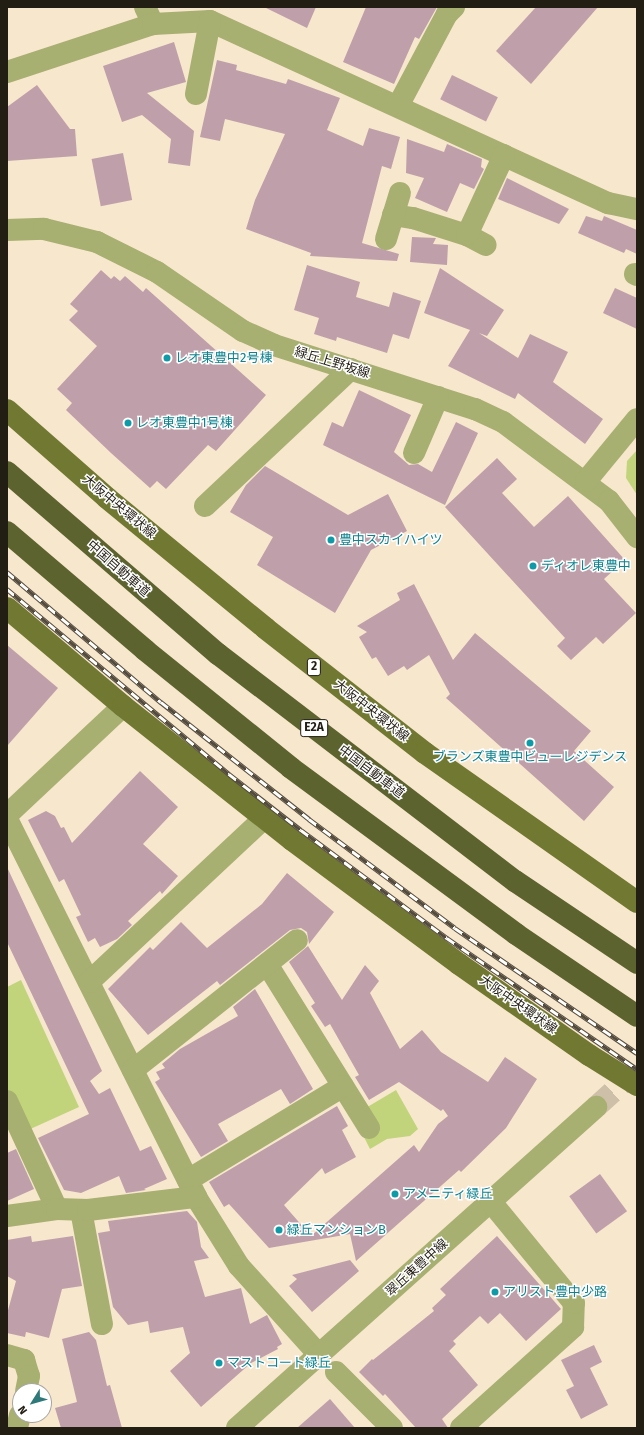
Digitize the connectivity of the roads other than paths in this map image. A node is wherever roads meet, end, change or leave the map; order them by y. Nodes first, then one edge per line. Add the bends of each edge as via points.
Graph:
1 (454, 7) edge
2 (149, 16) edge
3 (210, 21) junction
4 (7, 72) edge
5 (196, 94) dead end
6 (398, 106) junction
7 (504, 155) junction
8 (400, 193) dead end
9 (637, 209) edge
10 (394, 215) junction
11 (7, 230) edge
12 (466, 235) junction
13 (386, 239) dead end
14 (486, 245) dead end
15 (351, 369) junction
16 (438, 397) junction
17 (7, 410) edge
18 (637, 419) edge
19 (414, 453) dead end
20 (7, 472) edge
21 (586, 481) junction
22 (205, 506) dead end
23 (7, 532) edge
24 (637, 537) edge
25 (7, 608) edge
26 (122, 706) junction
27 (7, 816) edge
28 (264, 818) junction
29 (7, 819) edge
30 (637, 902) edge
31 (297, 940) dead end
32 (637, 963) edge
33 (267, 964) junction
34 (89, 982) junction
35 (637, 1016) edge
36 (132, 1070) junction
37 (637, 1085) edge
38 (343, 1086) junction
39 (7, 1101) edge
40 (596, 1107) tunnel mouth
41 (369, 1128) dead end
42 (192, 1189) junction
43 (491, 1202) junction
44 (57, 1209) junction
45 (82, 1210) junction
46 (7, 1216) edge
47 (102, 1324) dead end
48 (7, 1355) edge
49 (319, 1355) junction
50 (336, 1372) dead end
51 (28, 1383) edge
52 (237, 1428) edge
53 (392, 1428) edge
54 (461, 1428) edge

1 - 6 street via 447,14
2 - 3 street
2 - 4 street
3 - 5 street
3 - 6 street
6 - 7 street
7 - 9 street via 608,203
7 - 12 street
8 - 10 street
10 - 12 street via 413,218
10 - 13 street
11 - 15 street, 緑丘上野坂線 via 44,229 97,242 157,272 243,331 274,345
12 - 14 street
15 - 16 street, 緑丘上野坂線
15 - 22 street
16 - 19 street
16 - 21 street, 緑丘上野坂線 via 503,422
17 - 30 main road, 大阪中央環状線 / 2 via 265,628 424,752
18 - 21 street
20 - 32 highway, 中国自動車道 / E2A via 224,659 515,881
21 - 24 street, 緑丘上野坂線 via 609,502
23 - 35 highway via 139,645 291,768 516,934
25 - 26 main road, 大阪中央環状線
26 - 27 street
26 - 28 main road, 大阪中央環状線
28 - 34 street
28 - 37 main road, 大阪中央環状線 via 459,964 589,1055
29 - 34 street
31 - 33 street
33 - 36 street
33 - 38 street
34 - 36 street
36 - 42 street
38 - 41 street
38 - 42 street
39 - 44 street
40 - 43 street, 翠丘東豊中線
42 - 45 street
42 - 49 street via 239,1266
43 - 49 street, 翠丘東豊中線
43 - 54 street via 574,1303 573,1327
44 - 45 street
44 - 46 street
45 - 47 street
48 - 51 street via 24,1360 29,1376
49 - 52 street, 翠丘東豊中線
50 - 53 street

